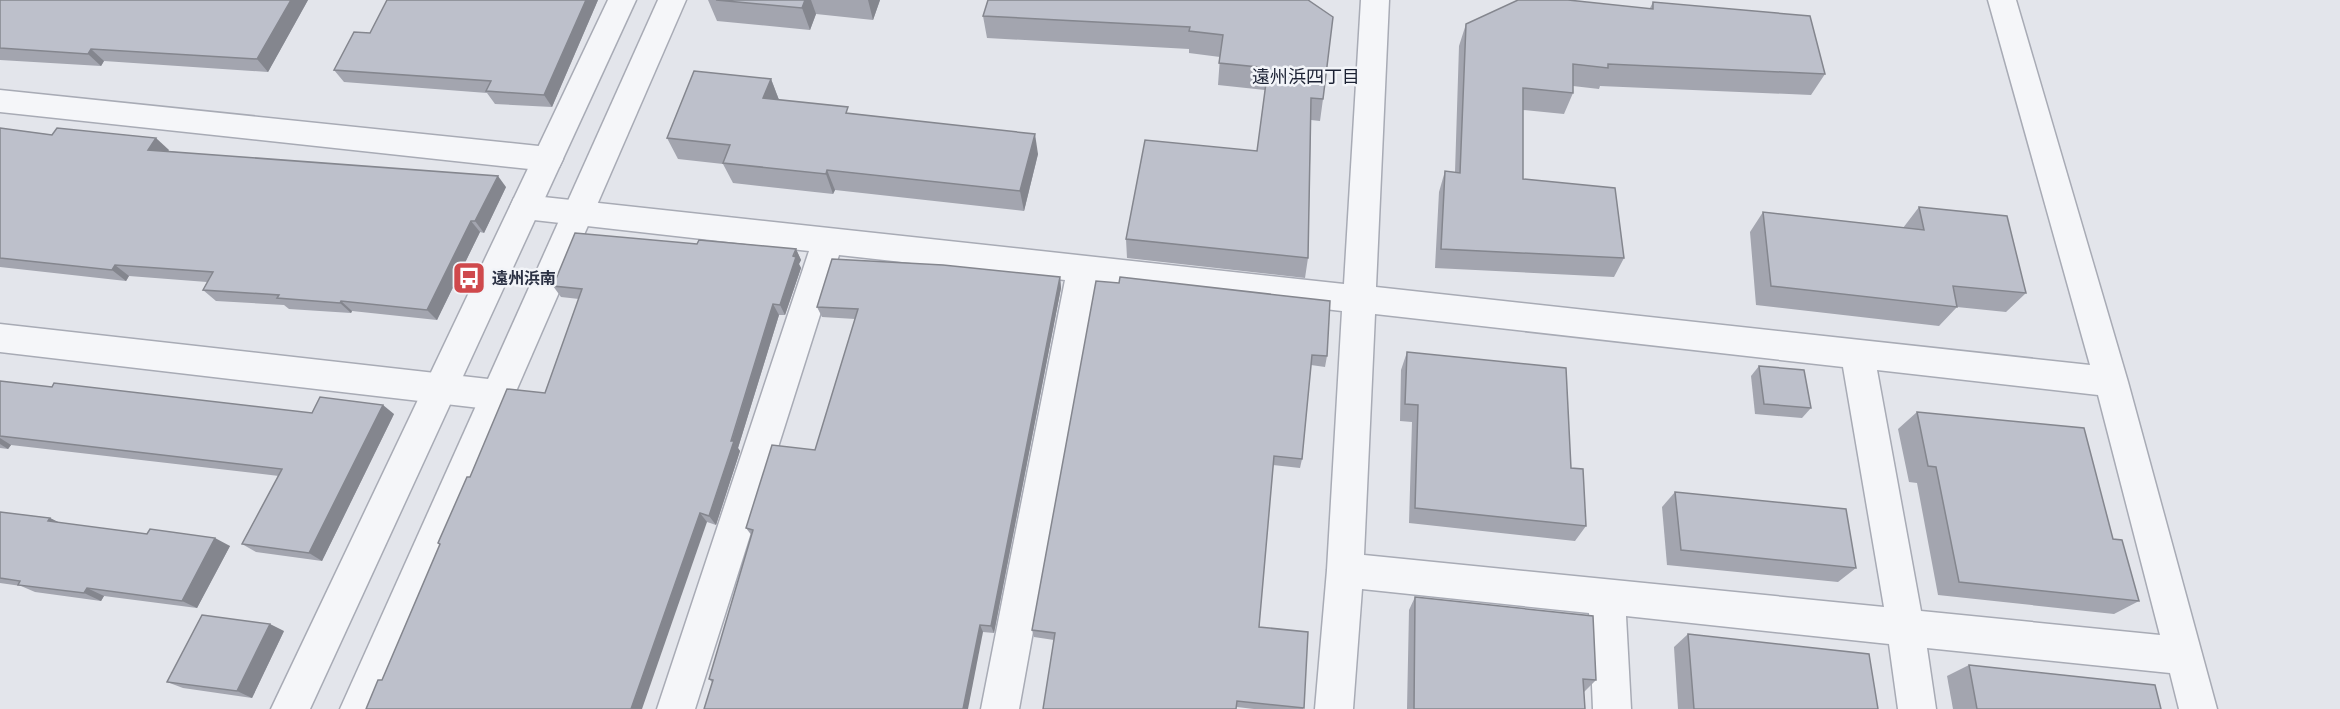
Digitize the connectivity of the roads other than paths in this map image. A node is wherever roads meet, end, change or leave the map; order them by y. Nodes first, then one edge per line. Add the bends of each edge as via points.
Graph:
1 (622, 0) edge
2 (672, 0) edge
3 (1375, 0) edge
4 (2002, 0) edge
5 (0, 100) edge
6 (548, 159) junction
7 (525, 207) junction
8 (578, 213) junction
9 (828, 241) junction
10 (1083, 269) junction
11 (1360, 298) junction
12 (0, 338) edge
13 (1857, 354) junction
14 (2111, 382) junction
15 (439, 390) junction
16 (497, 395) junction
17 (1345, 570) junction
18 (1607, 597) junction
19 (1906, 628) junction
20 (2184, 656) junction
21 (290, 709) edge
22 (359, 709) edge
23 (676, 709) edge
24 (1000, 709) edge
25 (1334, 709) edge
26 (1612, 709) edge
27 (1917, 709) edge
28 (2198, 709) edge

1 - 6 street
2 - 8 street
3 - 11 street
4 - 14 street
5 - 6 street
6 - 7 street
7 - 8 street
7 - 15 street
8 - 9 street
8 - 16 street
9 - 10 street
9 - 23 street
10 - 11 street
10 - 24 street
11 - 13 street
11 - 17 street
12 - 15 street
13 - 14 street
13 - 19 street
14 - 20 street
15 - 16 street
15 - 21 street
16 - 22 street
17 - 18 street
17 - 25 street
18 - 19 street
18 - 26 street
19 - 20 street
19 - 27 street
20 - 28 street

